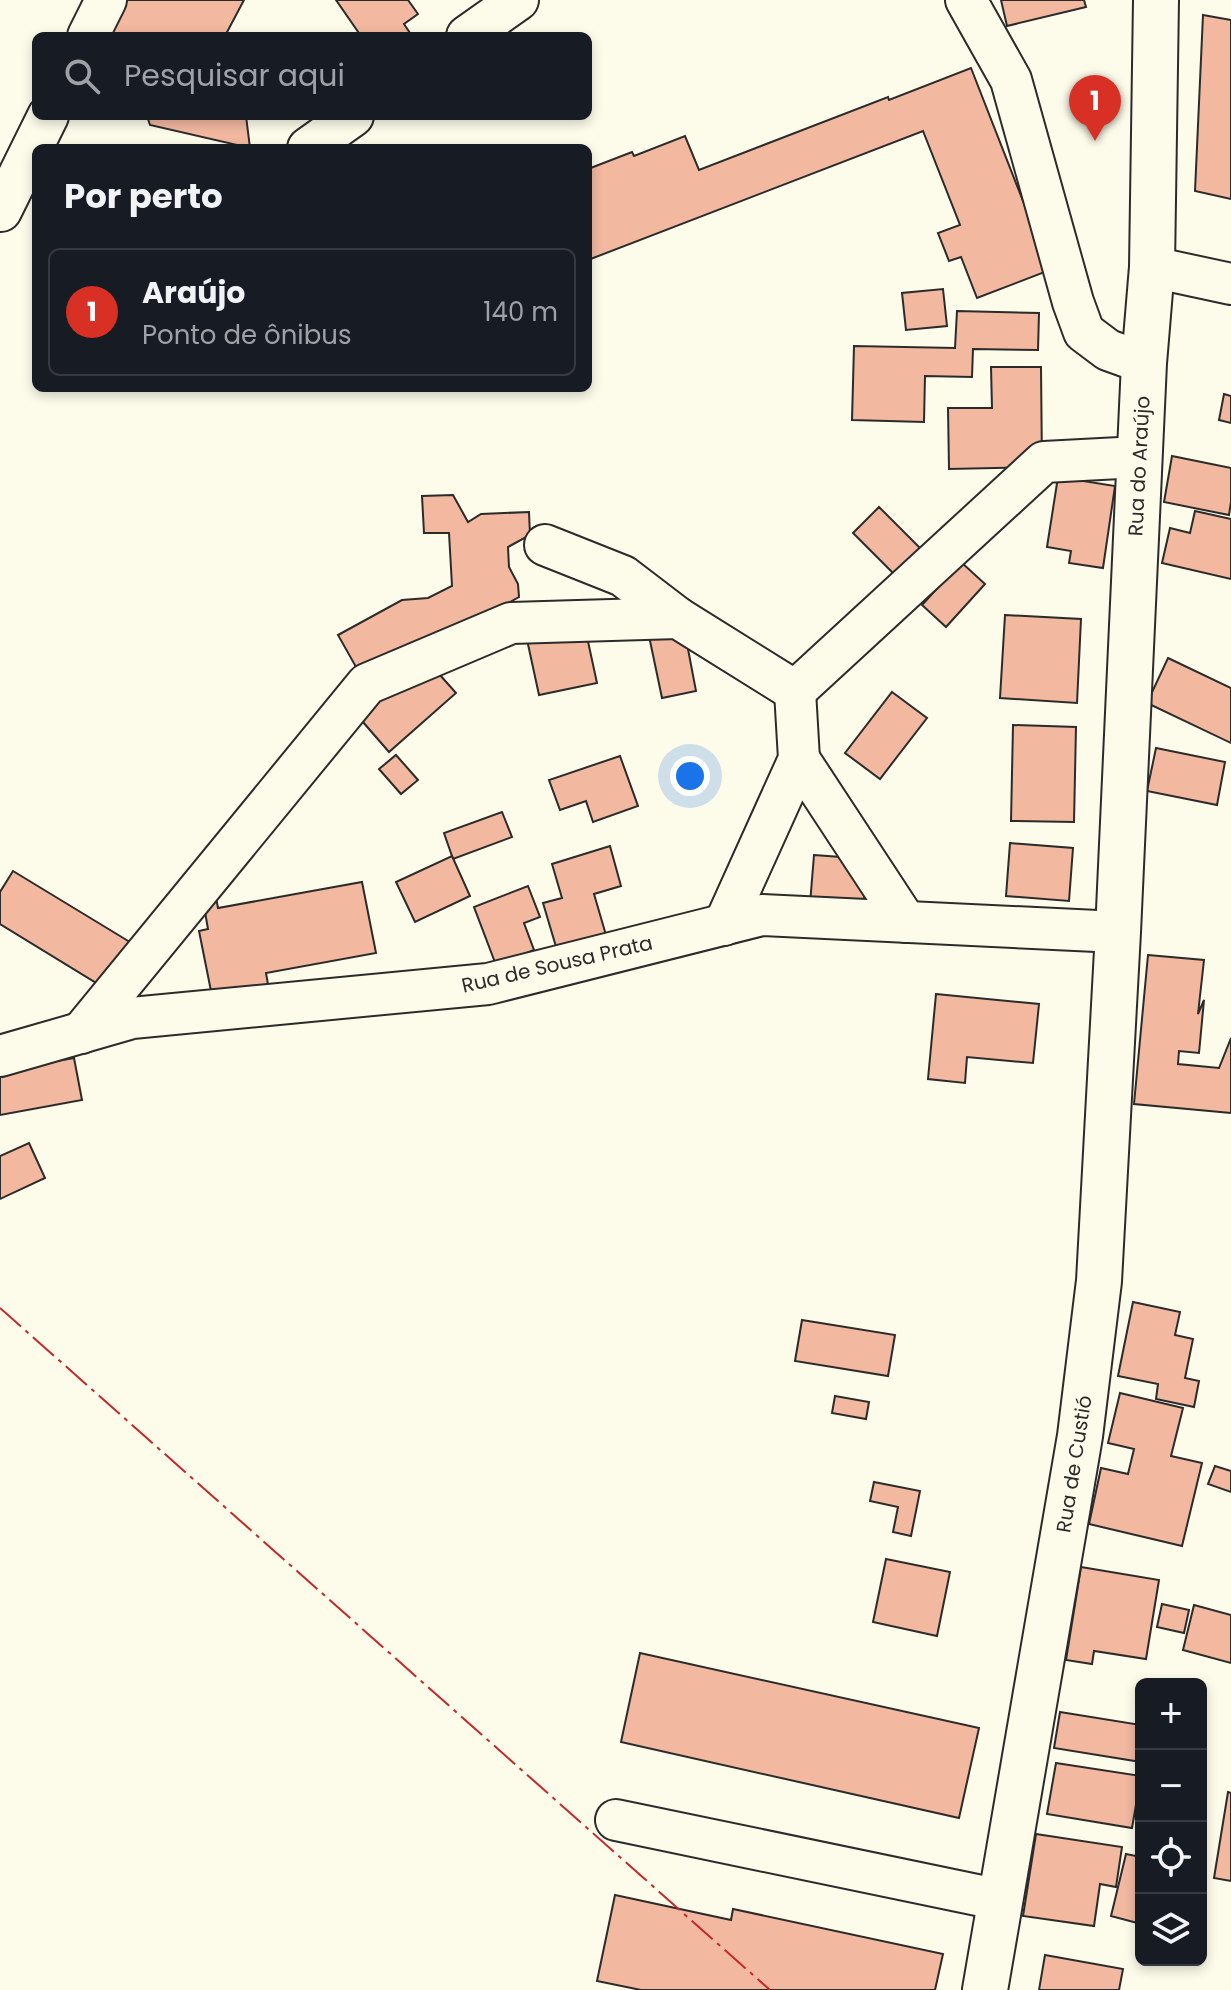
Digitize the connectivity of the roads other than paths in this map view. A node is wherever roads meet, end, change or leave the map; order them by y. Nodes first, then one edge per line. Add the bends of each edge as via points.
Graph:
1 (106, 0) edge
2 (518, 0) edge
3 (966, 0) edge
4 (1156, 0) edge
5 (90, 32) edge
6 (473, 32) edge
7 (46, 120) edge
8 (347, 120) edge
9 (34, 144) edge
10 (314, 144) edge
11 (32, 148) edge
12 (32, 208) edge
13 (0, 211) edge
14 (1152, 267) junction
15 (1231, 284) edge
16 (1144, 363) junction
17 (1139, 457) junction
18 (545, 545) dead end
19 (678, 618) junction
20 (795, 691) junction
21 (799, 759) junction
22 (906, 922) junction
23 (724, 925) junction
24 (1118, 932) junction
25 (81, 1033) junction
26 (0, 1056) edge
27 (616, 1820) dead end
28 (1001, 1900) junction
29 (985, 1990) edge

1 - 5 street
2 - 6 street
3 - 16 street via 1011,80 1084,332 1108,350
4 - 14 main road, Rua do Araújo
7 - 9 street
8 - 10 street
11 - 13 street
12 - 13 street
14 - 15 street
14 - 16 main road, Rua do Araújo
16 - 17 main road, Rua do Araújo
17 - 20 street via 1044,462
17 - 24 main road, Rua do Araújo
18 - 19 street via 623,576
19 - 20 street
19 - 25 street via 511,623 367,684
20 - 21 street
21 - 22 street
21 - 23 street
22 - 23 street, Rua de Sousa Prata via 762,915
22 - 24 street, Rua de Sousa Prata
23 - 25 street, Rua de Sousa Prata via 488,984 132,1018
24 - 28 main road, Rua de Custió via 1099,1281 1080,1436
25 - 26 street, Rua de Sousa Prata
27 - 28 street
28 - 29 main road, Rua de Custió

